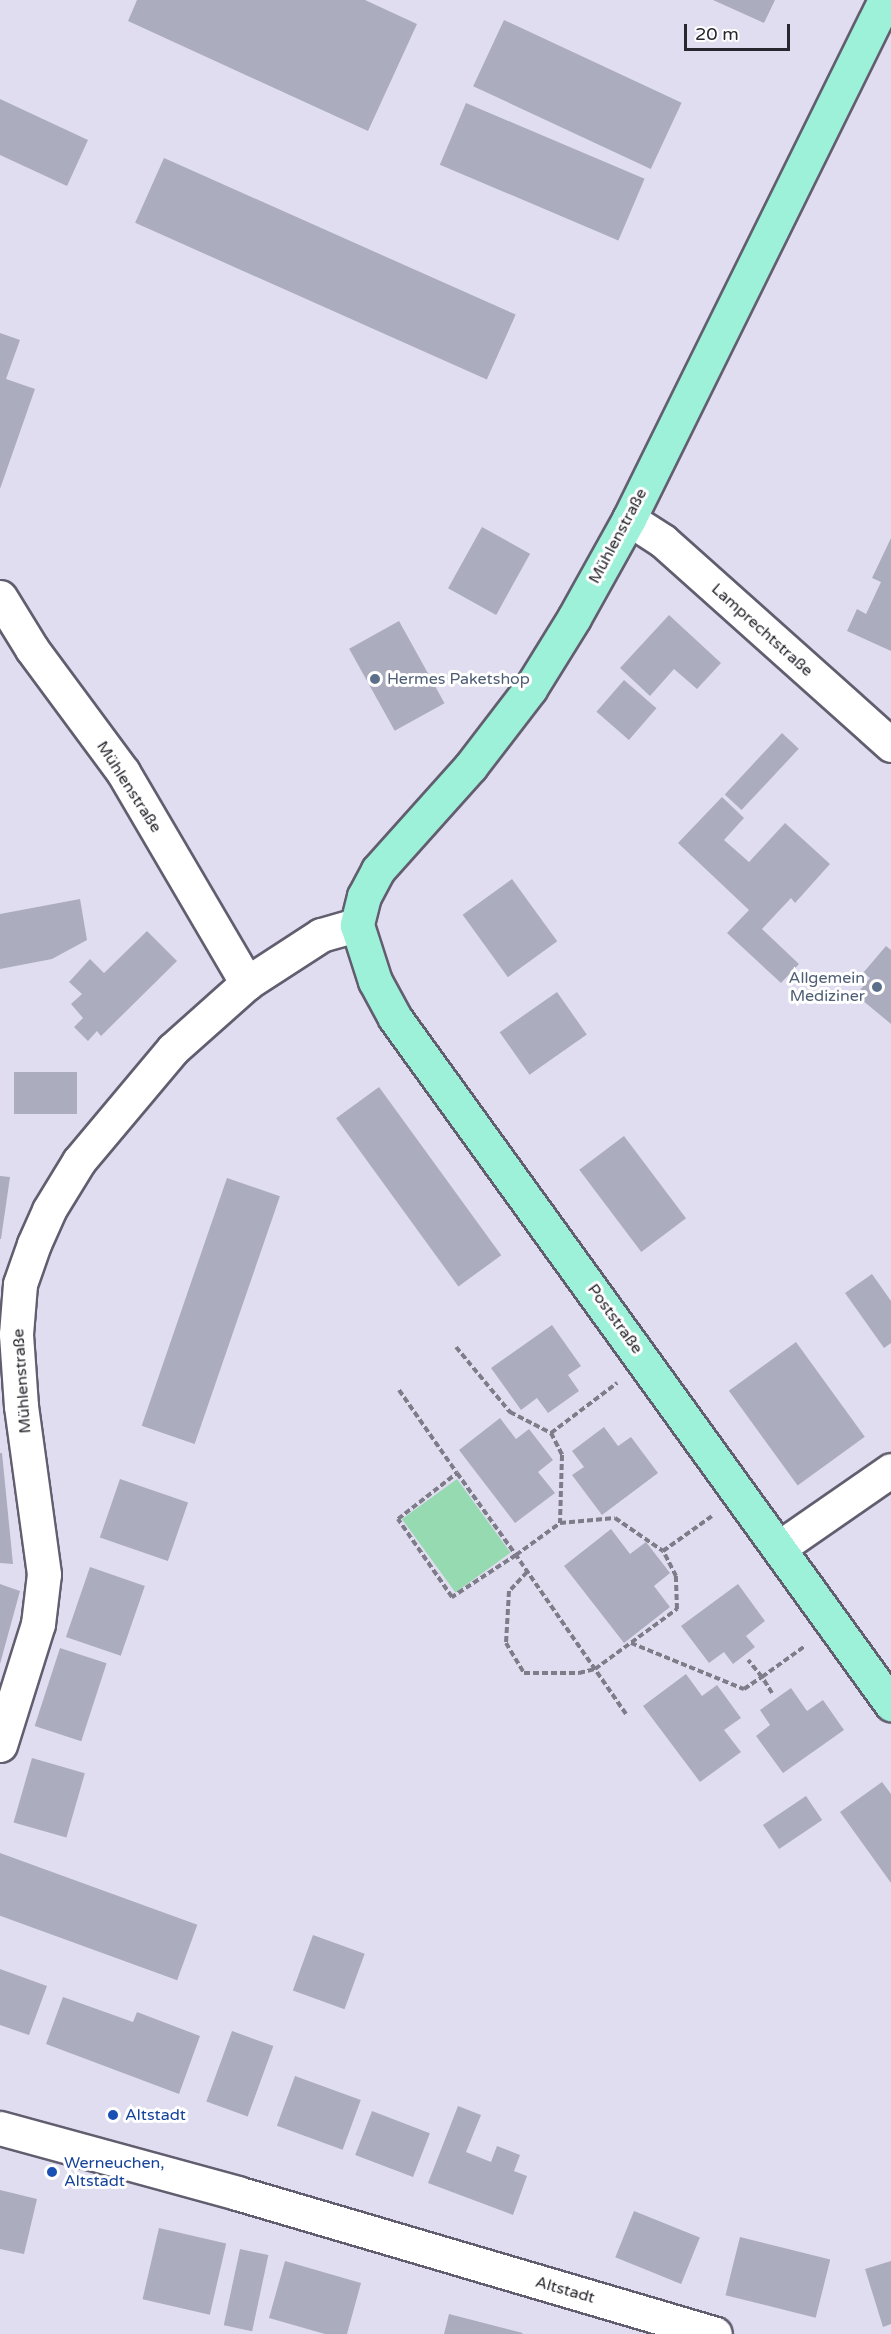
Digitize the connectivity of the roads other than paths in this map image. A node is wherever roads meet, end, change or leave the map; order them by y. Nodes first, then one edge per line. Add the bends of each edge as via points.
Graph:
1 (884, 15) edge
2 (628, 519) junction
3 (0, 597) edge
4 (891, 746) edge
5 (357, 925) junction
6 (247, 983) junction
7 (891, 1470) edge
8 (780, 1547) junction
9 (891, 1704) edge
10 (0, 1744) edge
11 (0, 2128) edge
12 (715, 2334) edge

1 - 2 main road, Mühlenstraße
2 - 4 street, Lamprechtstraße via 663,541
2 - 5 main road, Mühlenstraße via 530,689 471,766 378,870 364,896
3 - 6 street, Mühlenstraße via 32,649 123,772
5 - 6 street, Mühlenstraße via 321,936
5 - 8 main road, Poststraße via 375,981 395,1018
6 - 10 street, Mühlenstraße via 173,1049 79,1161 49,1210 20,1284 16,1334 21,1406 44,1574 38,1624
7 - 8 street
8 - 9 main road, Poststraße
11 - 12 street, Altstadt via 237,2193

